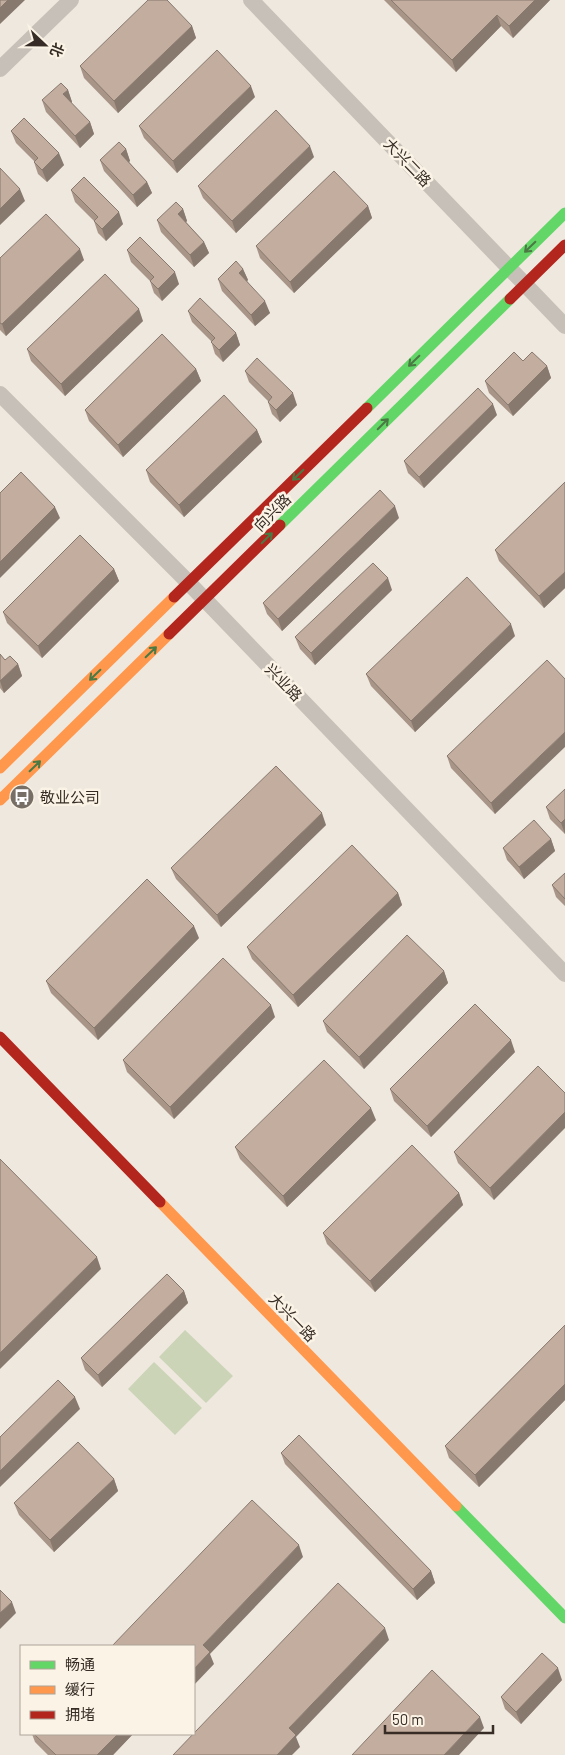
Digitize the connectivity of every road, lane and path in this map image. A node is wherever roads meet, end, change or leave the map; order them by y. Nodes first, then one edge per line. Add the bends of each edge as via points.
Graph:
1 (71, 0) edge
2 (251, 0) edge
3 (0, 69) edge
4 (565, 213) edge
5 (565, 245) edge
6 (510, 267) junction
7 (526, 284) junction
8 (565, 326) edge
9 (0, 394) edge
10 (188, 583) junction
11 (204, 600) junction
12 (0, 768) edge
13 (0, 800) edge
14 (565, 974) edge
15 (0, 1037) edge
16 (565, 1618) edge

1 - 3 street
2 - 6 street, 大兴二路
4 -> 6 street, 向兴路
5 - 7 street, 向兴路
6 - 7 street, 大兴二路
6 -> 10 street, 向兴路
7 - 8 street, 大兴二路
11 -> 7 street, 向兴路
9 - 10 street, 兴业路
10 - 11 street, 兴业路
10 -> 12 street, 向兴路
13 -> 11 street, 向兴路
11 - 14 street, 兴业路
15 - 16 street, 大兴一路

